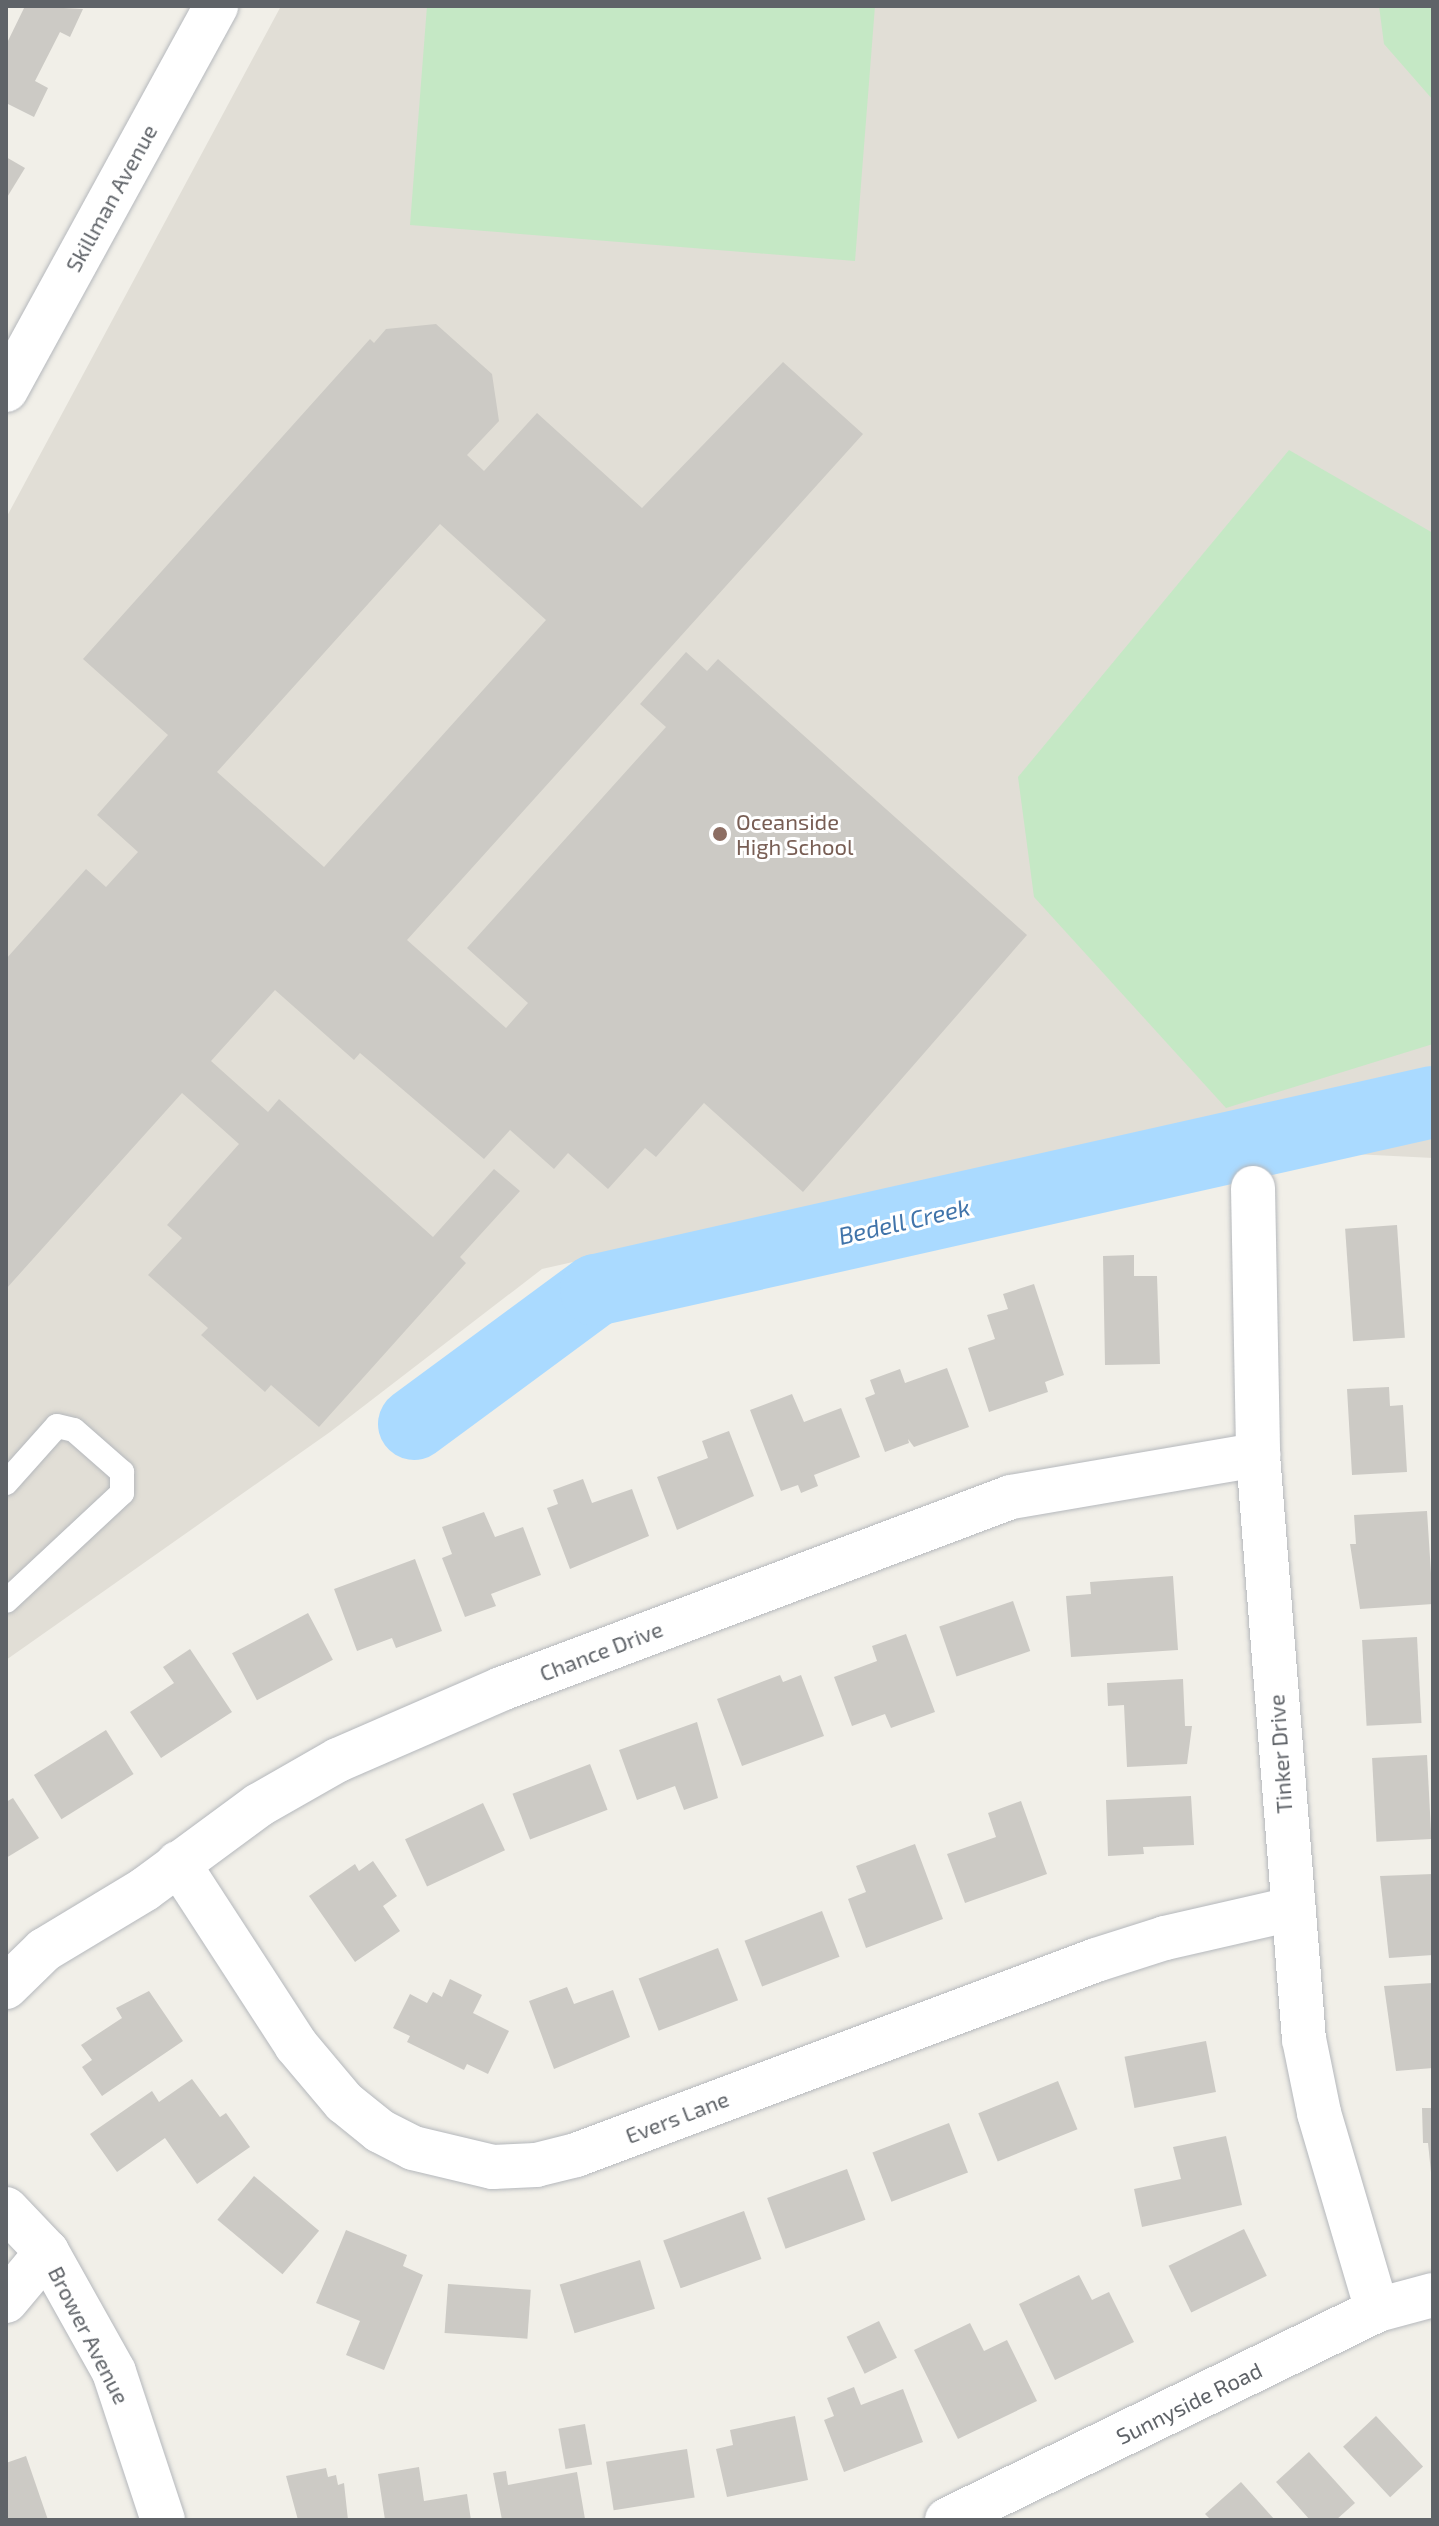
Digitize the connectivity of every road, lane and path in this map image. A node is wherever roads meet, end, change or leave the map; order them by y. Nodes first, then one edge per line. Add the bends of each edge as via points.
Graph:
1 (216, 6) edge
2 (6, 390) edge
3 (1253, 1188) dead end
4 (1258, 1455) junction
5 (6, 1483) edge
6 (6, 1601) edge
7 (178, 1863) junction
8 (1292, 1909) junction
9 (6, 1987) edge
10 (6, 2209) edge
11 (47, 2252) junction
12 (1433, 2295) edge
13 (6, 2301) edge
14 (1377, 2310) junction
15 (163, 2520) edge
16 (947, 2520) edge

1 - 2 street, Skillman Avenue
3 - 4 street, Tinker Drive
4 - 7 street, Chance Drive via 1011,1497 516,1683 338,1760 259,1805
4 - 8 street, Tinker Drive
5 - 6 lane via 57,1426 74,1430 122,1472 122,1493
7 - 8 street, Evers Lane via 296,2045 344,2102 380,2131 413,2148 493,2167 536,2165 576,2155 1096,1960
7 - 9 street, Chance Drive via 44,1950
8 - 14 street, Tinker Drive via 1304,2039 1319,2113
10 - 11 street, Brower Avenue
11 - 13 street
11 - 15 street, Brower Avenue via 114,2372
12 - 14 street, Sunnyside Road
14 - 16 street, Sunnyside Road

